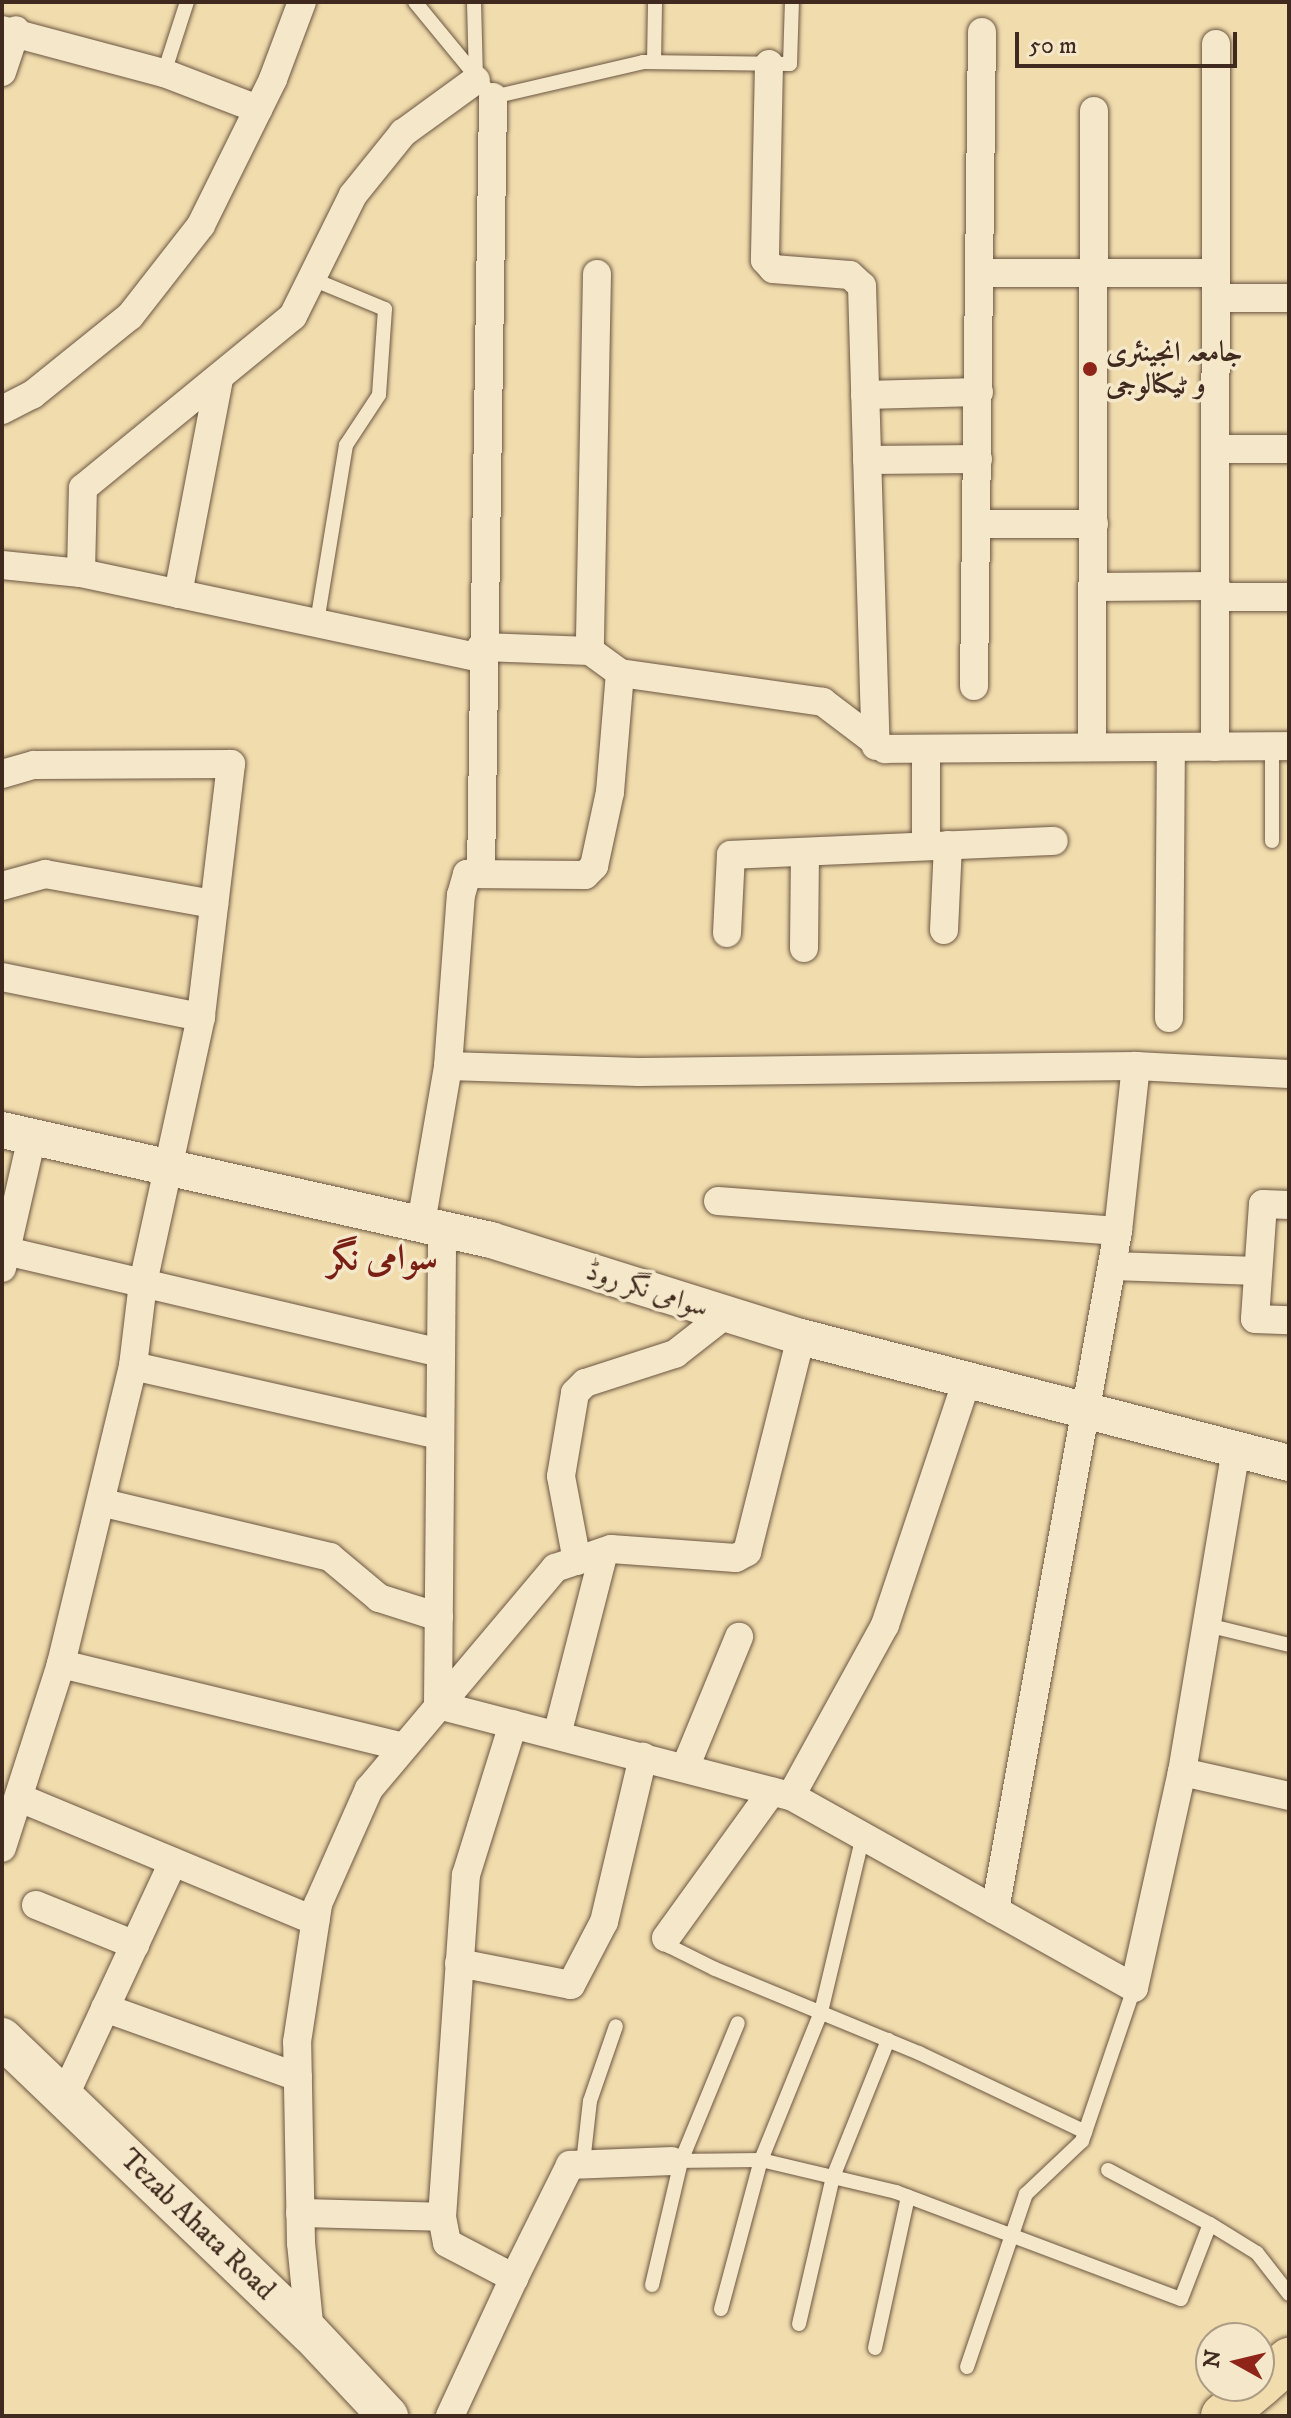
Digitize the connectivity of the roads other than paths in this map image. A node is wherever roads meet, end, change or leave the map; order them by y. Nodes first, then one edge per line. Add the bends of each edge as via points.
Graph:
1 (187, 2) edge
2 (302, 2) edge
3 (415, 2) edge
4 (474, 2) edge
5 (655, 2) edge
6 (792, 2) edge
7 (9, 30) edge
8 (982, 32) dead end
9 (1216, 44) dead end
10 (654, 62) junction
11 (769, 64) junction
12 (2, 72) edge
13 (164, 73) junction
14 (484, 88) junction
15 (258, 109) junction
16 (1094, 111) dead end
17 (980, 273) junction
18 (597, 274) dead end
19 (1093, 274) junction
20 (309, 278) junction
21 (1216, 286) junction
22 (1289, 298) edge
23 (219, 379) junction
24 (979, 392) junction
25 (865, 395) junction
26 (2, 410) edge
27 (1216, 449) junction
28 (1289, 449) edge
29 (978, 459) junction
30 (867, 460) junction
31 (977, 524) junction
32 (1094, 524) junction
33 (2, 565) edge
34 (81, 573) junction
35 (1093, 587) junction
36 (1216, 592) junction
37 (178, 594) junction
38 (1289, 597) edge
39 (317, 623) junction
40 (590, 651) junction
41 (481, 653) junction
42 (620, 673) junction
43 (974, 686) dead end
44 (876, 746) junction
45 (1281, 746) edge
46 (1092, 747) junction
47 (1171, 747) junction
48 (1215, 747) junction
49 (926, 750) junction
50 (2, 774) edge
51 (1054, 841) dead end
52 (1272, 841) dead end
53 (937, 845) junction
54 (805, 854) junction
55 (481, 873) junction
56 (2, 886) edge
57 (214, 904) junction
58 (944, 930) dead end
59 (727, 933) dead end
60 (804, 948) dead end
61 (2, 977) edge
62 (201, 1017) junction
63 (1169, 1018) dead end
64 (448, 1066) junction
65 (1136, 1066) junction
66 (1289, 1074) edge
67 (17, 1133) edge
68 (167, 1163) junction
69 (718, 1201) dead end
70 (1289, 1205) edge
71 (432, 1226) junction
72 (1118, 1231) junction
73 (3, 1257) edge
74 (1112, 1266) junction
75 (1258, 1271) junction
76 (143, 1283) junction
77 (726, 1314) junction
78 (1289, 1320) edge
79 (801, 1337) junction
80 (440, 1353) junction
81 (133, 1366) junction
82 (967, 1380) junction
83 (1085, 1413) junction
84 (439, 1435) junction
85 (1236, 1449) junction
86 (1289, 1463) edge
87 (104, 1503) junction
88 (604, 1552) junction
89 (577, 1561) junction
90 (439, 1617) junction
91 (1207, 1625) junction
92 (739, 1637) dead end
93 (1289, 1645) edge
94 (61, 1664) junction
95 (438, 1705) junction
96 (513, 1724) junction
97 (557, 1735) junction
98 (403, 1747) junction
99 (643, 1757) junction
100 (685, 1768) junction
101 (1182, 1772) junction
102 (782, 1793) junction
103 (1289, 1796) edge
104 (20, 1798) junction
105 (863, 1836) junction
106 (2, 1848) edge
107 (173, 1862) junction
108 (36, 1905) dead end
109 (995, 1910) junction
110 (315, 1921) junction
111 (666, 1938) joint
112 (135, 1945) junction
113 (459, 1963) junction
114 (1134, 1988) junction
115 (105, 2008) junction
116 (821, 2012) junction
117 (738, 2023) dead end
118 (616, 2026) dead end
119 (888, 2040) junction
120 (3, 2041) edge
121 (298, 2077) junction
122 (64, 2097) junction
123 (1085, 2132) junction
124 (761, 2160) junction
125 (676, 2161) junction
126 (583, 2163) junction
127 (1108, 2170) dead end
128 (833, 2177) junction
129 (908, 2197) junction
130 (300, 2213) junction
131 (442, 2217) junction
132 (1210, 2224) junction
133 (1011, 2238) junction
134 (514, 2278) junction
135 (652, 2285) dead end
136 (1289, 2294) edge
137 (721, 2309) dead end
138 (799, 2324) dead end
139 (310, 2333) junction
140 (875, 2348) dead end
141 (967, 2367) dead end
142 (1240, 2402) edge
143 (388, 2416) edge
144 (450, 2416) edge
145 (1223, 2416) edge

1 - 13 lane
2 - 15 street
3 - 14 lane
4 - 14 lane
5 - 10 lane
6 - 11 lane via 790,64
7 - 12 street
7 - 13 street
8 - 17 street
9 - 21 street
10 - 11 lane
10 - 14 lane
11 - 25 street via 765,260 773,269 858,278
13 - 15 street
14 - 20 street via 403,133 353,195
14 - 41 street
15 - 26 street via 201,225 130,316 32,395
16 - 19 street
17 - 19 street
17 - 24 street
18 - 40 street
19 - 21 street
19 - 32 street
20 - 23 street via 293,316
20 - 39 lane via 385,309 379,395 346,445
21 - 22 street
21 - 27 street
23 - 34 street via 83,488
23 - 37 street
24 - 25 street
24 - 29 street
25 - 30 street
27 - 28 street
27 - 36 street
29 - 30 street
29 - 31 street
30 - 44 street
31 - 32 street
31 - 43 street
32 - 35 street
33 - 34 street
34 - 37 street
35 - 36 street
35 - 46 street
36 - 38 street
36 - 48 street
37 - 39 street
39 - 41 street
40 - 41 street
40 - 42 street
41 - 55 street
42 - 44 street via 823,702 843,713
42 - 55 street via 609,803 594,866 585,875
44 - 49 street
45 - 48 street
45 - 52 lane
46 - 47 street
46 - 49 street
47 - 48 street
47 - 63 street
49 - 53 street
50 - 57 street via 34,765 231,764
51 - 53 street
53 - 54 street
53 - 58 street
54 - 59 street via 731,855
54 - 60 street
55 - 64 street via 467,874 461,895
56 - 57 street via 45,874
57 - 62 street
61 - 62 street
62 - 68 street
64 - 65 street via 639,1072
64 - 71 street
65 - 66 street
65 - 72 street
67 - 68 street, سوامی نگر روڈ
67 - 73 street
68 - 71 street, سوامی نگر روڈ
68 - 76 street
69 - 72 street
70 - 75 street via 1263,1204
71 - 77 street, سوامی نگر روڈ
71 - 80 street
72 - 74 street
73 - 76 street
74 - 75 street
74 - 83 street
75 - 78 street via 1255,1319
76 - 80 street
76 - 81 street
77 - 79 street, سوامی نگر روڈ
77 - 89 street via 675,1354 585,1383 575,1393 561,1476
79 - 82 street, سوامی نگر روڈ
79 - 88 street via 747,1552 736,1558
80 - 84 street
81 - 84 street
81 - 87 street
82 - 83 street, سوامی نگر روڈ
82 - 102 street via 885,1625
83 - 85 street, سوامی نگر روڈ
83 - 109 street
84 - 90 street
85 - 86 street, سوامی نگر روڈ
85 - 91 street
87 - 90 street via 330,1557 379,1598
87 - 94 street
88 - 89 street
88 - 97 street
89 - 95 street via 555,1568
90 - 95 street
91 - 93 lane
91 - 101 street
92 - 100 street
94 - 98 street
94 - 104 street
95 - 96 street
95 - 98 street
96 - 97 street
96 - 113 street via 466,1875
97 - 99 street
98 - 110 street via 369,1789
99 - 100 street
99 - 113 street via 604,1922 570,1986
100 - 102 street
101 - 103 street
101 - 114 street
102 - 105 street
102 - 111 street
104 - 106 street
104 - 107 street
105 - 109 street
105 - 116 lane
107 - 110 street
107 - 112 street
108 - 112 street
109 - 114 street
110 - 121 street via 297,2042
111 - 116 lane via 669,1946 715,1969
112 - 115 street
113 - 131 street
114 - 123 lane
115 - 121 street
115 - 122 street
116 - 119 lane
116 - 124 lane
117 - 125 lane
118 - 126 lane via 590,2101
119 - 123 lane
119 - 128 lane
120 - 122 main road, Tezab Ahata Road
121 - 130 street
122 - 139 main road, Tezab Ahata Road
123 - 133 lane via 1082,2141 1026,2194
124 - 125 lane
124 - 128 lane
124 - 137 lane
125 - 126 street
125 - 135 lane
126 - 134 street via 569,2166
127 - 132 lane
128 - 129 lane
128 - 138 lane
129 - 133 lane
129 - 140 lane
130 - 131 street
130 - 139 street
131 - 134 street via 447,2243
132 - 133 lane via 1181,2299
132 - 136 lane via 1257,2253
133 - 141 lane
134 - 144 street
139 - 143 main road, Tezab Ahata Road
142 - 145 main road

